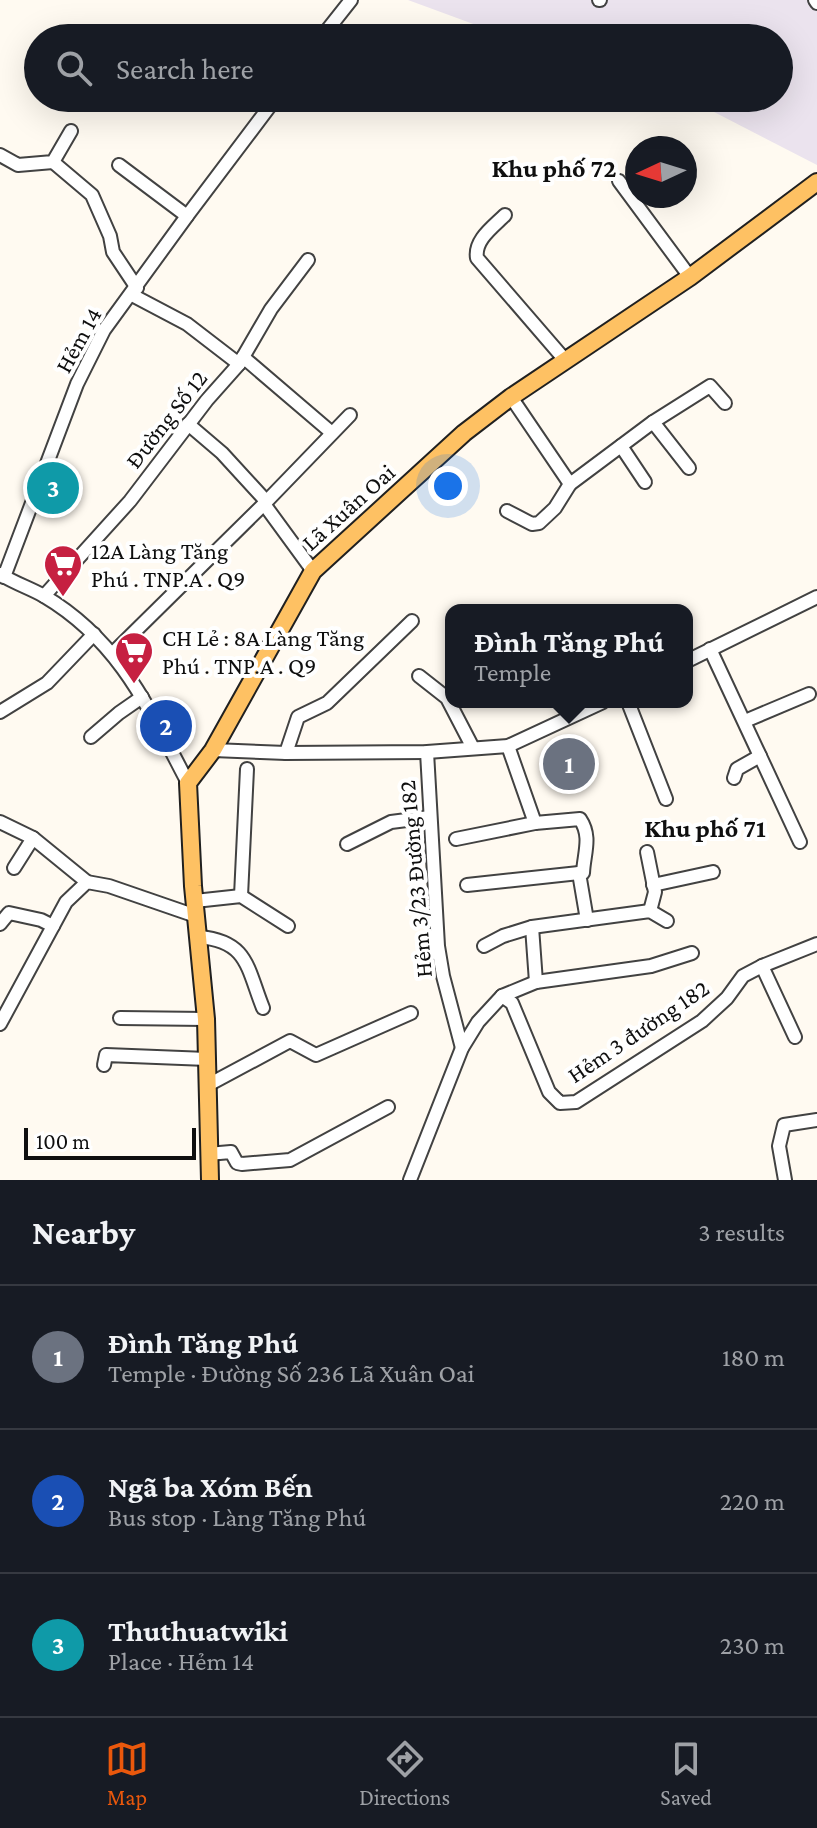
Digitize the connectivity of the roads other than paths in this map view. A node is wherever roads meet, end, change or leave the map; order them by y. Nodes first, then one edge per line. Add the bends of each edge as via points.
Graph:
1 (351, 0) edge
2 (332, 24) edge
3 (265, 112) edge
4 (71, 131) dead end
5 (0, 155) edge
6 (53, 162) junction
7 (119, 165) dead end
8 (619, 181) dead end
9 (817, 182) edge
10 (505, 215) dead end
11 (187, 216) junction
12 (308, 260) dead end
13 (690, 277) junction
14 (134, 291) junction
15 (241, 360) junction
16 (565, 360) junction
17 (511, 397) junction
18 (725, 403) dead end
19 (350, 415) dead end
20 (653, 422) junction
21 (188, 424) junction
22 (332, 433) junction
23 (621, 446) junction
24 (689, 468) dead end
25 (645, 482) dead end
26 (570, 484) junction
27 (265, 502) junction
28 (507, 511) dead end
29 (313, 571) junction
30 (2, 576) edge
31 (44, 596) junction
32 (817, 597) edge
33 (412, 621) dead end
34 (94, 634) junction
35 (710, 649) junction
36 (113, 653) junction
37 (693, 658) edge
38 (419, 676) dead end
39 (809, 694) dead end
40 (445, 696) edge
41 (142, 697) junction
42 (452, 708) edge
43 (590, 708) edge
44 (630, 708) edge
45 (0, 712) edge
46 (745, 721) junction
47 (91, 737) dead end
48 (508, 746) junction
49 (473, 748) junction
50 (213, 750) junction
51 (427, 752) junction
52 (286, 753) junction
53 (760, 756) junction
54 (247, 769) dead end
55 (734, 778) dead end
56 (188, 783) junction
57 (666, 799) dead end
58 (430, 817) junction
59 (0, 822) edge
60 (535, 823) junction
61 (33, 838) junction
62 (456, 839) dead end
63 (800, 842) dead end
64 (347, 844) dead end
65 (647, 852) dead end
66 (14, 868) dead end
67 (713, 872) dead end
68 (579, 873) junction
69 (87, 882) junction
70 (467, 885) dead end
71 (653, 885) junction
72 (241, 896) junction
73 (195, 909) junction
74 (650, 911) junction
75 (587, 920) junction
76 (667, 921) dead end
77 (0, 924) edge
78 (53, 926) junction
79 (288, 926) dead end
80 (532, 927) junction
81 (199, 937) junction
82 (817, 944) edge
83 (484, 946) dead end
84 (692, 953) dead end
85 (762, 966) junction
86 (536, 982) junction
87 (502, 996) junction
88 (263, 1008) dead end
89 (411, 1013) dead end
90 (120, 1018) dead end
91 (206, 1019) junction
92 (0, 1024) edge
93 (795, 1037) dead end
94 (462, 1048) junction
95 (207, 1059) junction
96 (104, 1065) dead end
97 (208, 1085) junction
98 (388, 1107) dead end
99 (817, 1120) edge
100 (208, 1154) junction
101 (210, 1180) edge
102 (410, 1180) edge
103 (785, 1180) edge

1 - 2 street
3 - 11 street, Hẻm 14
4 - 6 street
5 - 6 street via 18,165
6 - 14 street via 92,195
7 - 11 street
8 - 13 street
9 - 13 main road, Lã Xuân Oai
10 - 16 street via 481,240 477,258
11 - 14 street, Hẻm 14
12 - 15 street, Đường Số 12
13 - 16 main road, Lã Xuân Oai
14 - 15 street
14 - 30 street, Hẻm 14 via 104,330 77,384
15 - 21 street, Đường Số 12
15 - 22 street
16 - 17 main road, Lã Xuân Oai
17 - 26 street
17 - 29 main road, Lã Xuân Oai
18 - 20 street via 708,387
19 - 22 street
20 - 23 street
20 - 24 street
21 - 27 street
21 - 31 street, Đường Số 12 via 130,501
22 - 27 street
23 - 25 street
23 - 26 street
26 - 28 street via 542,522 532,524
27 - 29 street
27 - 36 street
29 - 50 main road, Lã Xuân Oai
30 - 31 street
31 - 34 street
32 - 35 street
33 - 52 street via 327,703 298,717
34 - 36 street
34 - 45 street via 47,683
35 - 37 street
35 - 46 street
36 - 41 street
38 - 40 street
39 - 46 street
41 - 47 street
41 - 56 street
42 - 49 street
43 - 48 street
44 - 57 street
46 - 53 street
48 - 49 street
48 - 60 street
49 - 51 street
50 - 52 street
50 - 56 main road, Lã Xuân Oai
51 - 52 street
51 - 58 street, Hẻm 3/23 Đường 182
53 - 55 street via 737,769
53 - 63 street
54 - 72 street
56 - 73 main road
58 - 64 street via 391,822
58 - 94 street, Hẻm 3/23 Đường 182 via 438,946
59 - 61 street
60 - 62 street
60 - 68 street via 580,819 588,837
61 - 66 street
61 - 69 street
65 - 71 street
67 - 71 street
68 - 70 street
68 - 75 street
69 - 73 street
69 - 78 street via 66,902
71 - 74 street
72 - 73 street
72 - 79 street
73 - 81 main road
74 - 75 street
74 - 76 street
75 - 80 street
77 - 78 street via 9,913
78 - 92 street
80 - 83 street
80 - 86 street
81 - 88 street via 230,944 242,954
81 - 91 main road
82 - 85 street, Hẻm 3 đường 182
84 - 86 street via 651,966
85 - 87 street, Hẻm 3 đường 182 via 743,976 702,1021 576,1102 560,1103 549,1092 512,1003
85 - 93 street
86 - 87 street
87 - 94 street
89 - 97 street via 316,1055 290,1041
90 - 91 street
91 - 95 main road
94 - 102 street
95 - 96 street via 106,1055
95 - 97 main road
97 - 100 main road
98 - 100 street via 282,1163 242,1164 231,1152
99 - 103 street via 784,1125 779,1146
100 - 101 main road

